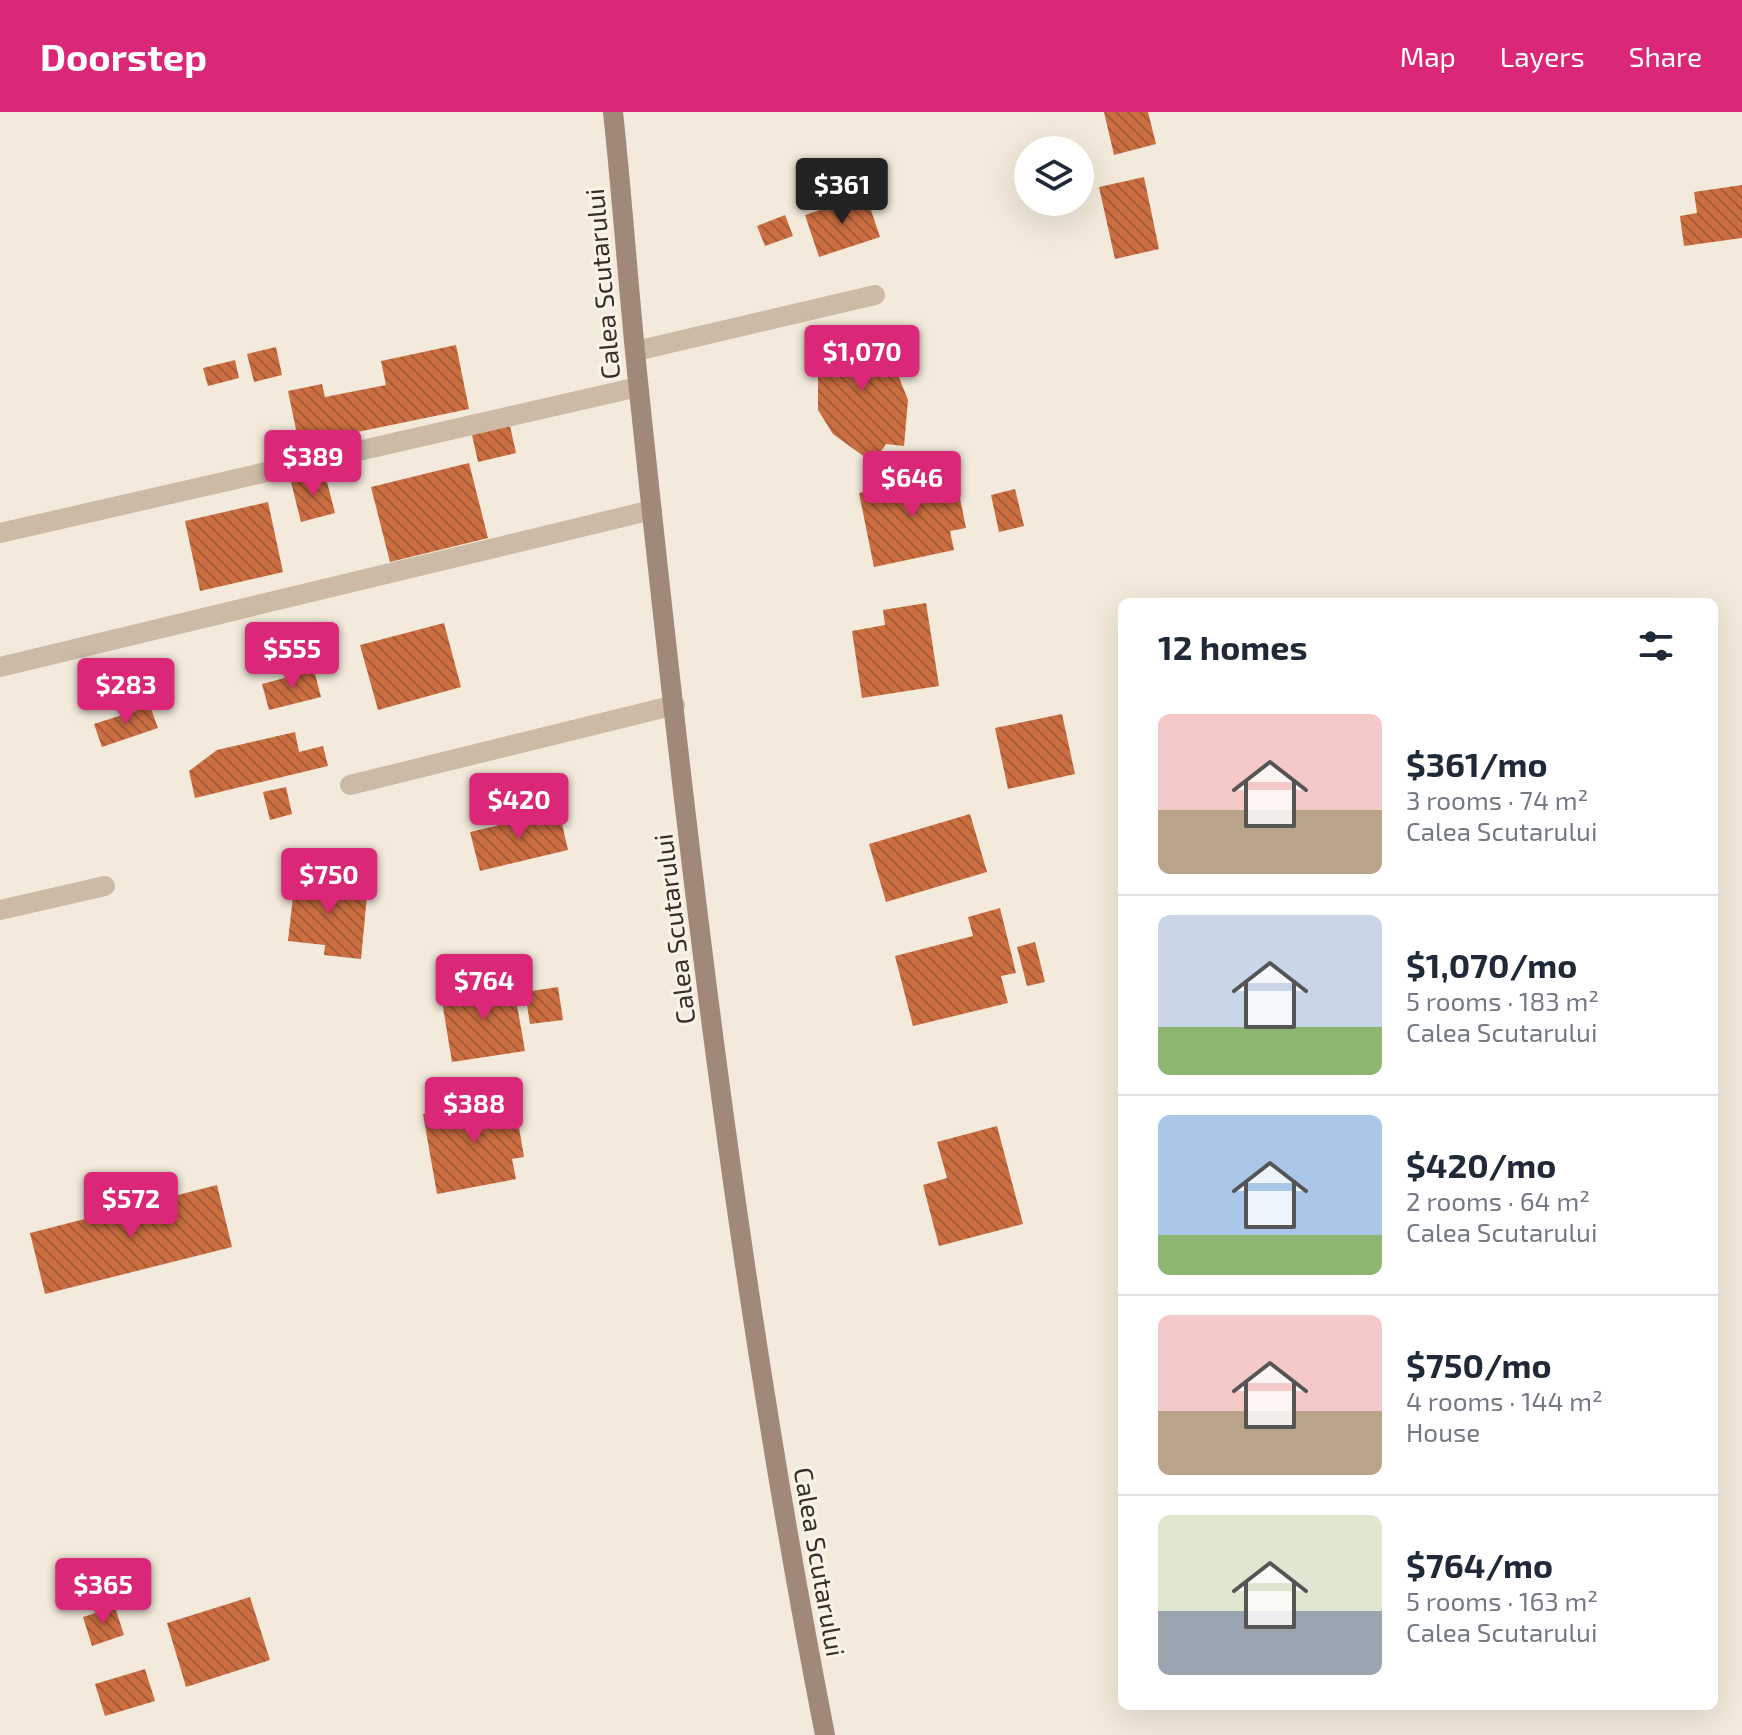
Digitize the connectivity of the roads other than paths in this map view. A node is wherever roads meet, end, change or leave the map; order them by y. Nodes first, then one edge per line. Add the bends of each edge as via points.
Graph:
1 (613, 112) edge
2 (875, 295) dead end
3 (636, 351) junction
4 (638, 387) junction
5 (652, 510) junction
6 (0, 533) edge
7 (0, 667) edge
8 (675, 705) junction
9 (350, 785) dead end
10 (105, 886) dead end
11 (0, 910) edge
12 (825, 1735) edge

1 - 3 main road, Calea Scutarului
2 - 3 street
3 - 4 main road, Calea Scutarului
4 - 5 main road, Calea Scutarului
4 - 6 street
5 - 7 street
5 - 8 main road, Calea Scutarului
8 - 9 street
8 - 12 main road, Calea Scutarului via 721,1090 779,1498
10 - 11 street

